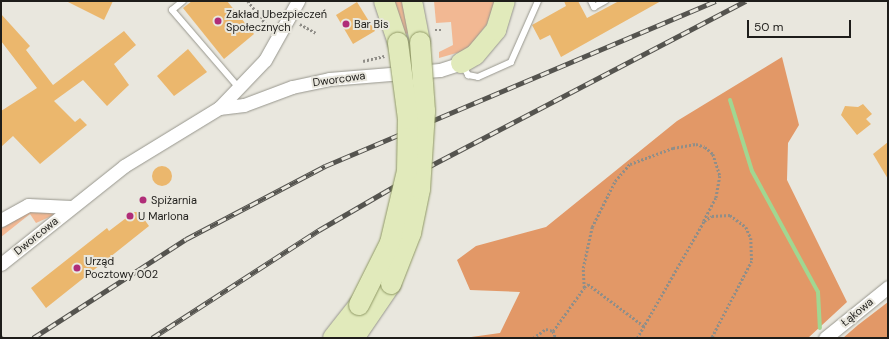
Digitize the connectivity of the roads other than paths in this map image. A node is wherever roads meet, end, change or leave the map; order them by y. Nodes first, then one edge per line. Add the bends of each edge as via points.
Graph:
1 (183, 1) edge
2 (298, 1) edge
3 (384, 1) edge
4 (412, 1) edge
5 (504, 1) edge
6 (538, 1) edge
7 (591, 1) edge
8 (605, 1) edge
9 (461, 63) junction
10 (240, 89) junction
11 (219, 108) junction
12 (71, 207) junction
13 (1, 220) edge
14 (1, 264) edge
15 (888, 287) edge
16 (333, 338) edge
17 (354, 338) edge
18 (825, 338) edge

1 - 10 lane via 172,10
2 - 10 street, Dworcowa via 272,50
3 - 16 main road, bridge via 408,119 407,171 390,243 359,305
4 - 17 main road, bridge via 427,36 420,189 411,233 390,284
5 - 9 main road via 496,30 474,55
6 - 9 lane via 511,62 478,77 468,76
7 - 8 lane via 594,7
9 - 11 street, Dworcowa via 440,70 329,79 292,87 244,105
10 - 11 street, Dworcowa
11 - 12 street, Dworcowa via 124,166
12 - 13 street, Dworcowa via 28,205
12 - 14 street, Dworcowa
15 - 18 street, Łąkowa

